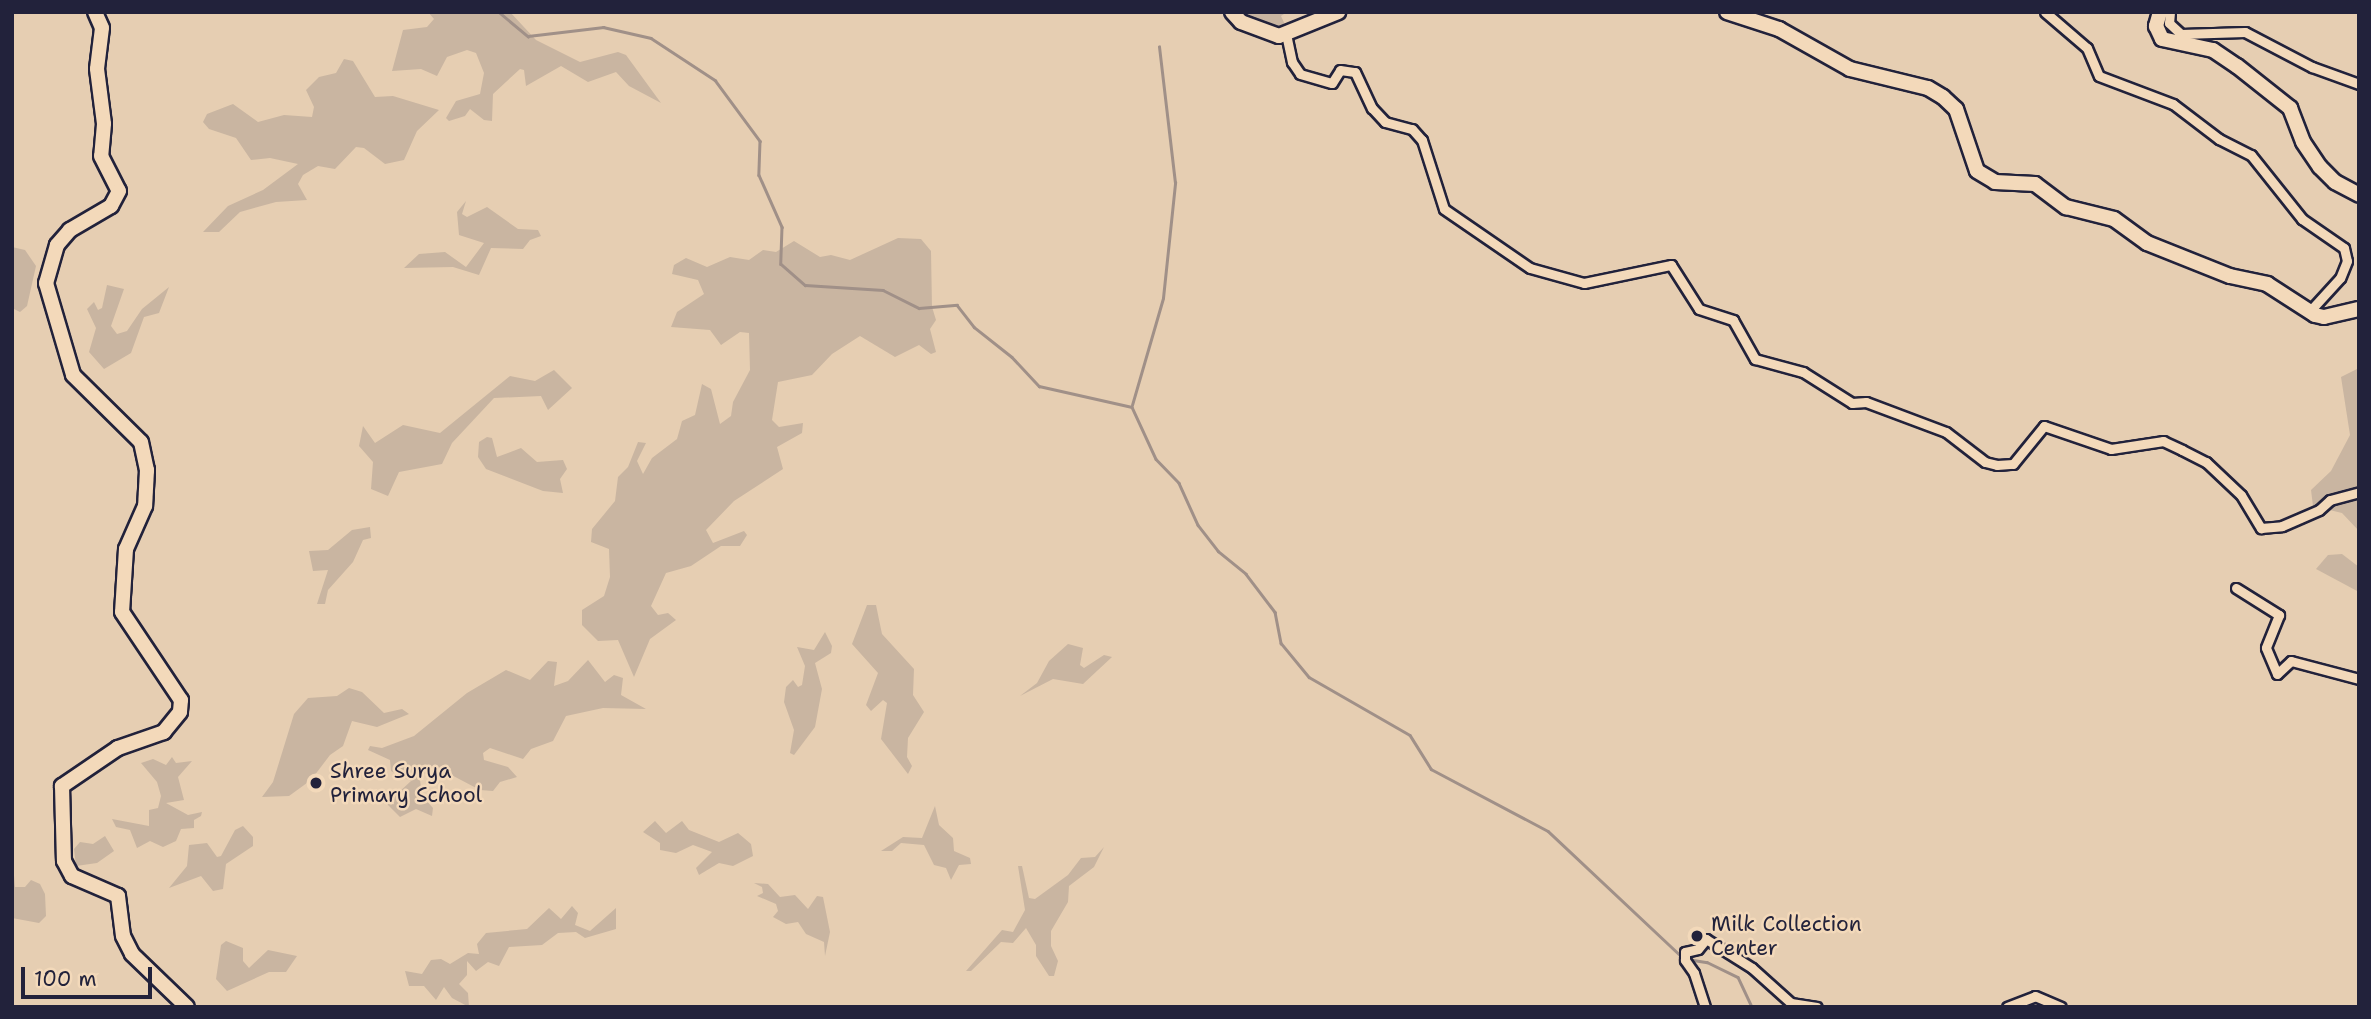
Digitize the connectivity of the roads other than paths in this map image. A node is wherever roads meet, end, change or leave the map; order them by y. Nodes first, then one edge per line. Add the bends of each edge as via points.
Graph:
1 (95, 12) edge
2 (1232, 12) edge
3 (1338, 12) edge
4 (1727, 12) edge
5 (2045, 12) edge
6 (2160, 12) edge
7 (2170, 12) edge
8 (1286, 34) junction
9 (2359, 84) edge
10 (2359, 195) edge
11 (2359, 309) edge
12 (2309, 312) junction
13 (2359, 492) edge
14 (2235, 588) dead end
15 (2359, 678) edge
16 (187, 1007) edge
17 (1705, 1007) edge
18 (1817, 1007) edge
19 (2007, 1007) edge
20 (2061, 1007) edge

1 - 16 main road via 102,28 97,69 104,124 101,156 119,191 111,206 70,230 57,245 46,283 73,375 141,442 147,470 145,506 128,539 121,612 181,701 180,712 164,732 118,748 62,786 64,861 72,876 118,896 123,936 132,954
2 - 8 main road via 1241,22 1272,35
3 - 8 main road
4 - 12 main road via 1779,29 1850,69 1928,88 1943,97 1956,109 1970,160 1984,177 2035,184 2066,206 2114,219 2147,243 2230,276 2267,284
5 - 12 street via 2087,48 2099,76 2173,104 2219,139 2251,155 2302,219 2344,248 2347,261 2340,278
6 - 10 main road via 2157,26 2162,39 2213,50 2236,65 2290,108 2320,167
7 - 9 street via 2169,23 2181,33 2245,33 2312,67
8 - 13 street via 1292,62 1300,74 1332,83 1340,71 1355,72 1372,108 1385,122 1412,129 1422,140 1444,209 1530,268 1584,283 1671,265 1699,309 1733,320 1755,359 1803,372 1852,403 1876,405 1945,432 1985,462 2013,464 2045,426 2111,449 2163,441 2206,462 2241,495 2261,527 2282,526 2319,510 2330,499
11 - 12 main road via 2324,317
14 - 15 street via 2279,615 2266,648 2277,674 2291,662
17 - 18 street via 1685,952 1698,950 1706,939 1752,968 1791,1003
19 - 20 street via 2035,996

